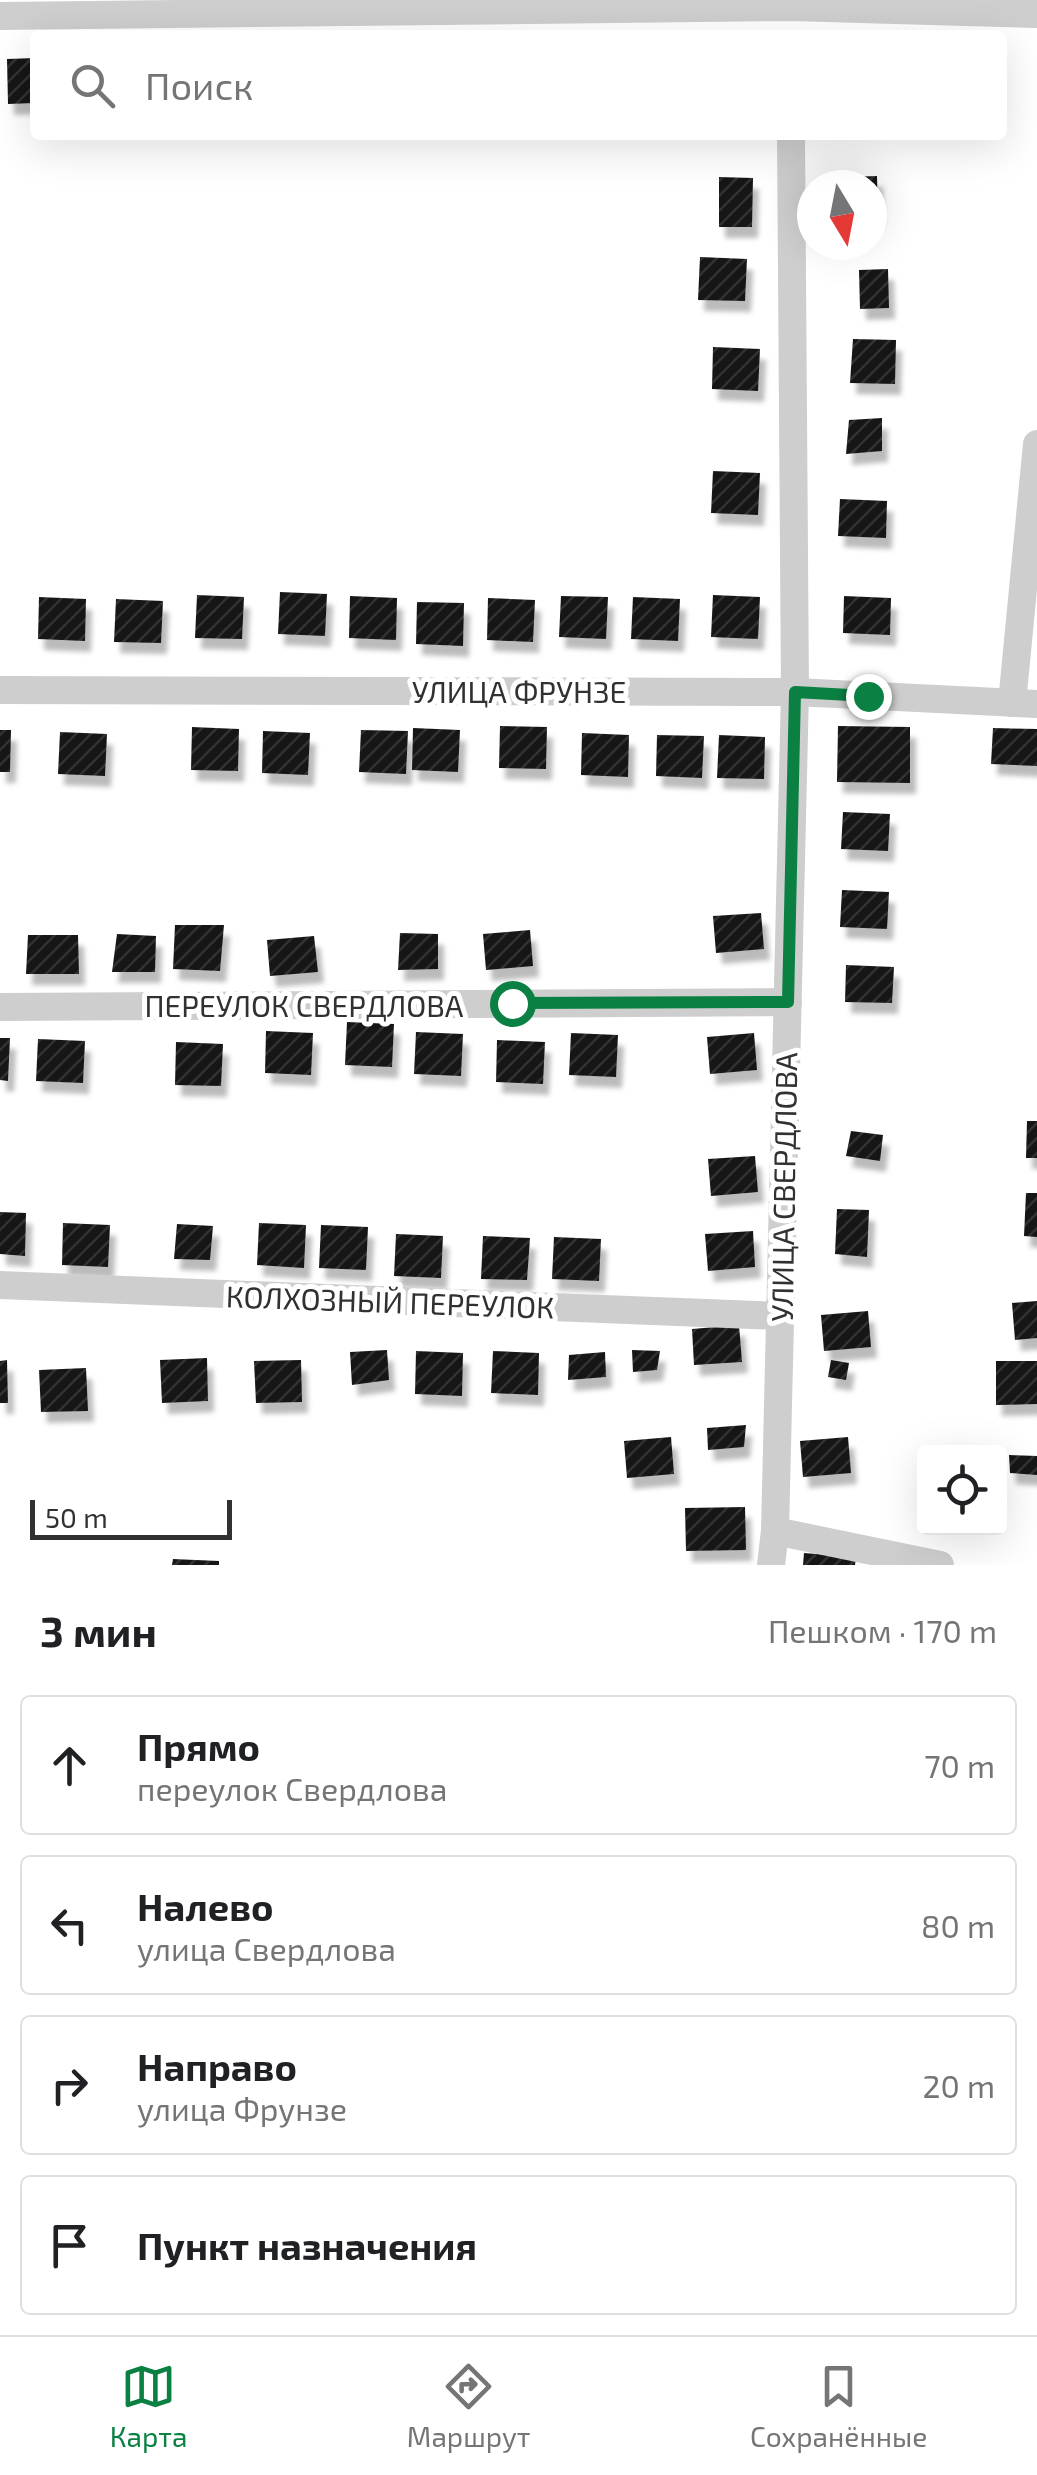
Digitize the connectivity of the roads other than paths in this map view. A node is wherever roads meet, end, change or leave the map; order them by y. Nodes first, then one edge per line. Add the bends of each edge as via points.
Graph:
1 (790, 14) edge
2 (1037, 14) edge
3 (0, 16) edge
4 (791, 140) edge
5 (1037, 444) edge
6 (0, 690) edge
7 (795, 692) junction
8 (1024, 703) edge
9 (788, 1002) junction
10 (0, 1006) edge
11 (0, 1285) edge
12 (780, 1316) junction
13 (775, 1531) junction
14 (771, 1565) edge
15 (940, 1565) edge

1 - 2 street
1 - 3 street
4 - 7 street, УЛИЦА СВЕРДЛОВА
5 - 8 street
6 - 7 street, УЛИЦА ФРУНЗЕ
7 - 8 street, УЛИЦА ФРУНЗЕ
7 - 9 street, УЛИЦА СВЕРДЛОВА
9 - 10 street, ПЕРЕУЛОК СВЕРДЛОВА
9 - 12 street, УЛИЦА СВЕРДЛОВА
11 - 12 street, КОЛХОЗНЫЙ ПЕРЕУЛОК
12 - 13 street, УЛИЦА СВЕРДЛОВА
13 - 14 street, УЛИЦА СВЕРДЛОВА
13 - 15 street

